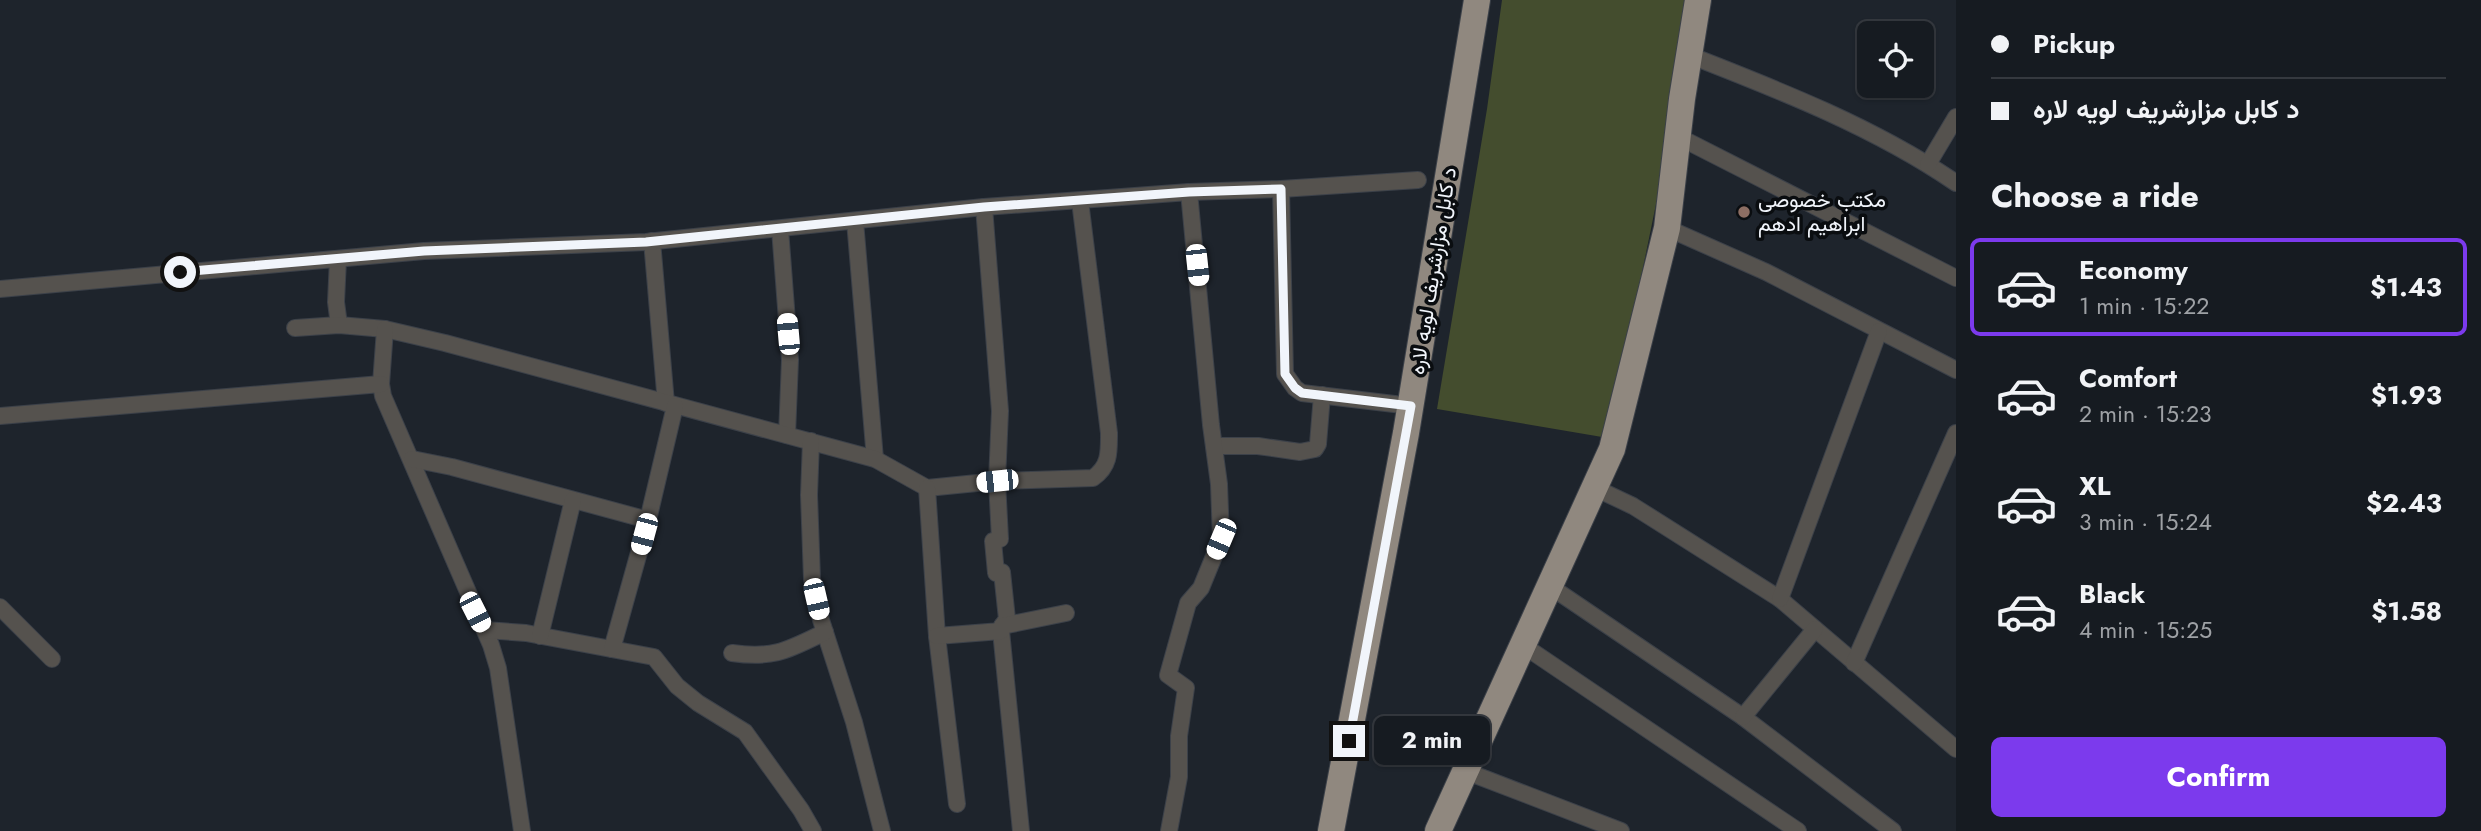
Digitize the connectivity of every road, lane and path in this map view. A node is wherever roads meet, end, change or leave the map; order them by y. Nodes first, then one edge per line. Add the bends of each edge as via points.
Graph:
1 (1477, 0) edge
2 (1698, 0) edge
3 (1689, 55) junction
4 (1956, 117) edge
5 (1677, 136) junction
6 (1928, 164) junction
7 (1418, 180) dead end
8 (1956, 183) edge
9 (1281, 189) junction
10 (1189, 192) junction
11 (1080, 201) junction
12 (984, 207) junction
13 (855, 221) junction
14 (1667, 228) junction
15 (780, 229) junction
16 (652, 241) junction
17 (338, 259) junction
18 (1956, 278) edge
19 (0, 289) edge
20 (339, 325) junction
21 (295, 328) dead end
22 (384, 329) junction
23 (1879, 331) junction
24 (1956, 370) edge
25 (381, 384) junction
26 (1322, 395) junction
27 (670, 404) junction
28 (1411, 406) junction
29 (0, 416) edge
30 (1956, 433) edge
31 (787, 435) junction
32 (811, 441) junction
33 (1214, 446) junction
34 (412, 459) junction
35 (875, 459) junction
36 (997, 481) junction
37 (927, 488) junction
38 (1595, 488) junction
39 (573, 500) junction
40 (648, 520) junction
41 (1551, 587) junction
42 (1780, 599) junction
43 (0, 607) edge
44 (1066, 613) dead end
45 (1002, 628) junction
46 (1815, 629) junction
47 (485, 631) junction
48 (825, 632) junction
49 (540, 636) junction
50 (937, 636) junction
51 (1524, 646) junction
52 (612, 649) junction
53 (732, 653) dead end
54 (52, 659) dead end
55 (1854, 663) junction
56 (1743, 718) junction
57 (1956, 749) edge
58 (1465, 771) junction
59 (957, 804) dead end
60 (522, 831) edge
61 (813, 831) edge
62 (882, 831) edge
63 (1021, 831) edge
64 (1168, 831) edge
65 (1331, 831) edge
66 (1438, 831) edge
67 (1622, 831) edge
68 (1798, 831) edge
69 (1893, 831) edge

1 - 28 highway, د کابل مزارشریف لویه لاره
2 - 3 highway
3 - 5 highway
3 - 6 street via 1793,96
4 - 6 street
5 - 14 highway
5 - 18 street
6 - 8 street
7 - 9 street
9 - 10 street
9 - 26 street via 1285,374 1302,393
10 - 11 street
10 - 33 street
11 - 12 street
11 - 36 street via 1109,460 1093,478
12 - 13 street
12 - 36 street via 1000,411
13 - 15 street
13 - 35 street
14 - 23 street via 1766,272
14 - 38 highway via 1612,449
15 - 16 street
15 - 31 street via 790,360
16 - 17 street
16 - 27 street
17 - 19 street
17 - 20 street
20 - 21 street
20 - 22 street
22 - 25 street
22 - 27 street
23 - 24 street
23 - 42 street
25 - 29 street
25 - 34 street
26 - 28 street
26 - 33 street via 1315,449
27 - 31 street
27 - 40 street
28 - 65 highway, د کابل مزارشریف لویه لاره
30 - 55 street
31 - 32 street
32 - 35 street
32 - 48 street via 812,579
33 - 64 street via 1221,539 1200,589 1188,603 1168,675 1186,688
34 - 39 street
34 - 47 street
35 - 37 street
36 - 37 street
36 - 45 street via 1000,539 993,541 993,549 996,573 1002,572 1007,619
37 - 50 street
38 - 41 highway
38 - 42 street via 1633,506
39 - 40 street
39 - 49 street
40 - 52 street
41 - 51 highway
41 - 56 street
42 - 46 street
43 - 54 street
44 - 45 street
45 - 50 street
45 - 63 street
46 - 55 street
46 - 56 street
47 - 49 street
47 - 60 street via 498,668
48 - 53 street via 770,656
48 - 62 street
49 - 52 street
50 - 59 street
51 - 58 highway
51 - 68 street
52 - 61 street via 654,657 677,686 745,732
55 - 57 street
56 - 69 street
58 - 66 highway
58 - 67 street

